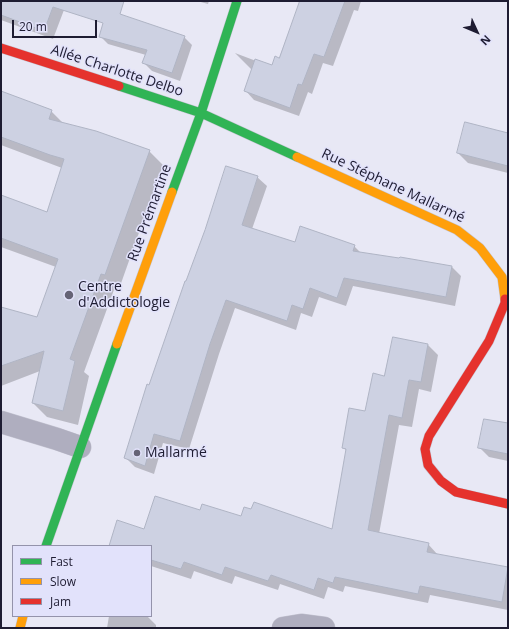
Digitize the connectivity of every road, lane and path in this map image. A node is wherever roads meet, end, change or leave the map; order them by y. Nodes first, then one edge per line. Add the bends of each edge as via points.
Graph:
1 (237, 1) edge
2 (1, 48) edge
3 (201, 113) junction
4 (1, 422) edge
5 (80, 447) junction
6 (508, 504) edge
7 (46, 545) edge
8 (23, 617) edge
9 (20, 628) edge
10 (282, 628) edge
11 (324, 628) edge

1 - 3 street, Rue Prémartine
2 - 3 street, Allée Charlotte Delbo
3 - 5 street, Rue Prémartine
3 - 6 street, Rue Stéphane Mallarmé via 458,230 480,248 502,277 505,304 489,342 429,436 425,449 428,465 441,481 456,492
4 - 5 street
5 - 7 street, Rue Prémartine
8 - 9 street
10 - 11 street via 301,625

